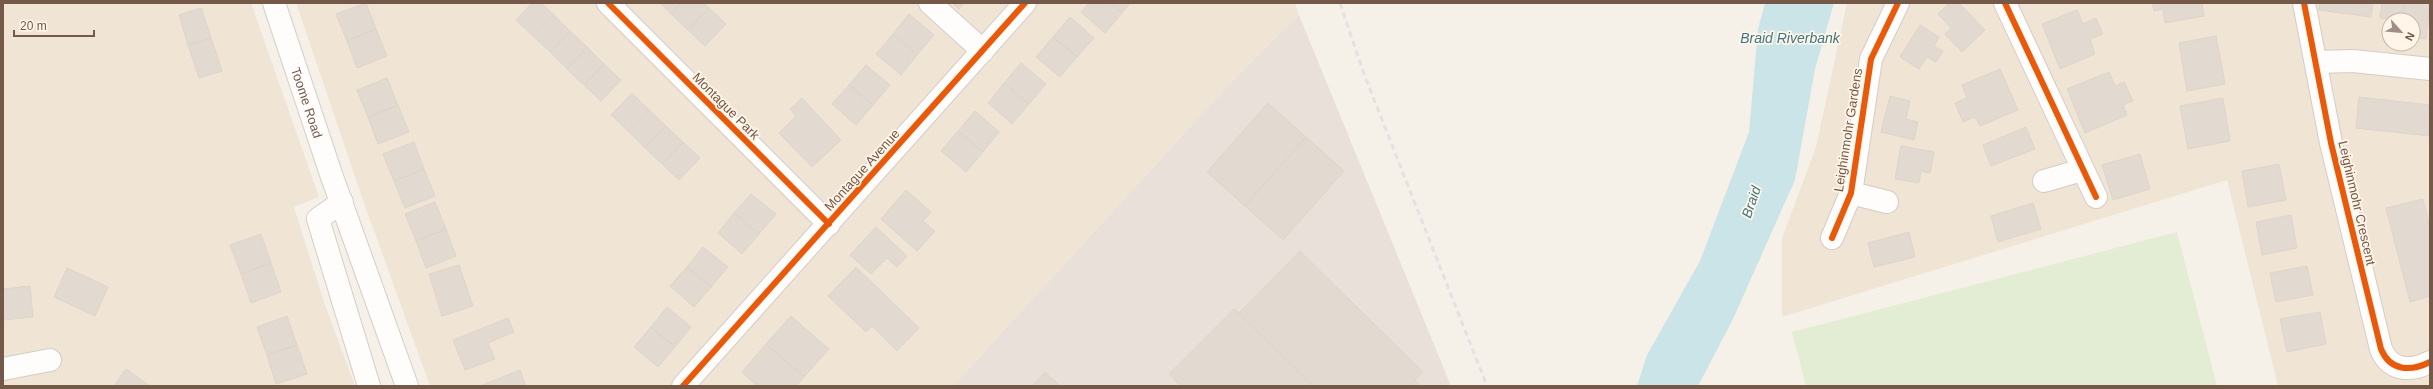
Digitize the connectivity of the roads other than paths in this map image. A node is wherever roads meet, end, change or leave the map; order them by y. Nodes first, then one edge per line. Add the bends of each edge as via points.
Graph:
1 (274, 3) edge
2 (608, 3) edge
3 (930, 3) edge
4 (1025, 3) edge
5 (1898, 3) edge
6 (2005, 3) edge
7 (2304, 3) edge
8 (983, 51) junction
9 (2316, 62) junction
10 (2430, 69) edge
11 (2082, 170) junction
12 (2044, 181) dead end
13 (1851, 193) junction
14 (2096, 197) dead end
15 (342, 202) junction
16 (1887, 202) dead end
17 (829, 224) junction
18 (1832, 238) dead end
19 (50, 360) dead end
20 (2430, 362) edge
21 (10, 374) edge
22 (369, 386) edge
23 (408, 386) edge
24 (683, 386) edge

1 - 15 street, Toome Road
2 - 17 street, Montague Park
3 - 8 street
4 - 8 street, Montague Avenue
5 - 13 street, Leighinmohr Gardens via 1871,59
6 - 11 street
7 - 9 street, Leighinmohr Crescent
8 - 17 street, Montague Avenue
9 - 10 street via 2353,61
9 - 20 street, Leighinmohr Crescent via 2331,143 2381,349 2390,364 2399,368
11 - 12 street
11 - 14 street
13 - 16 street, Leighinmohr Gardens
13 - 18 street, Leighinmohr Gardens
15 - 22 street via 318,219
15 - 23 street, Toome Road
17 - 24 street, Montague Avenue
19 - 21 street

